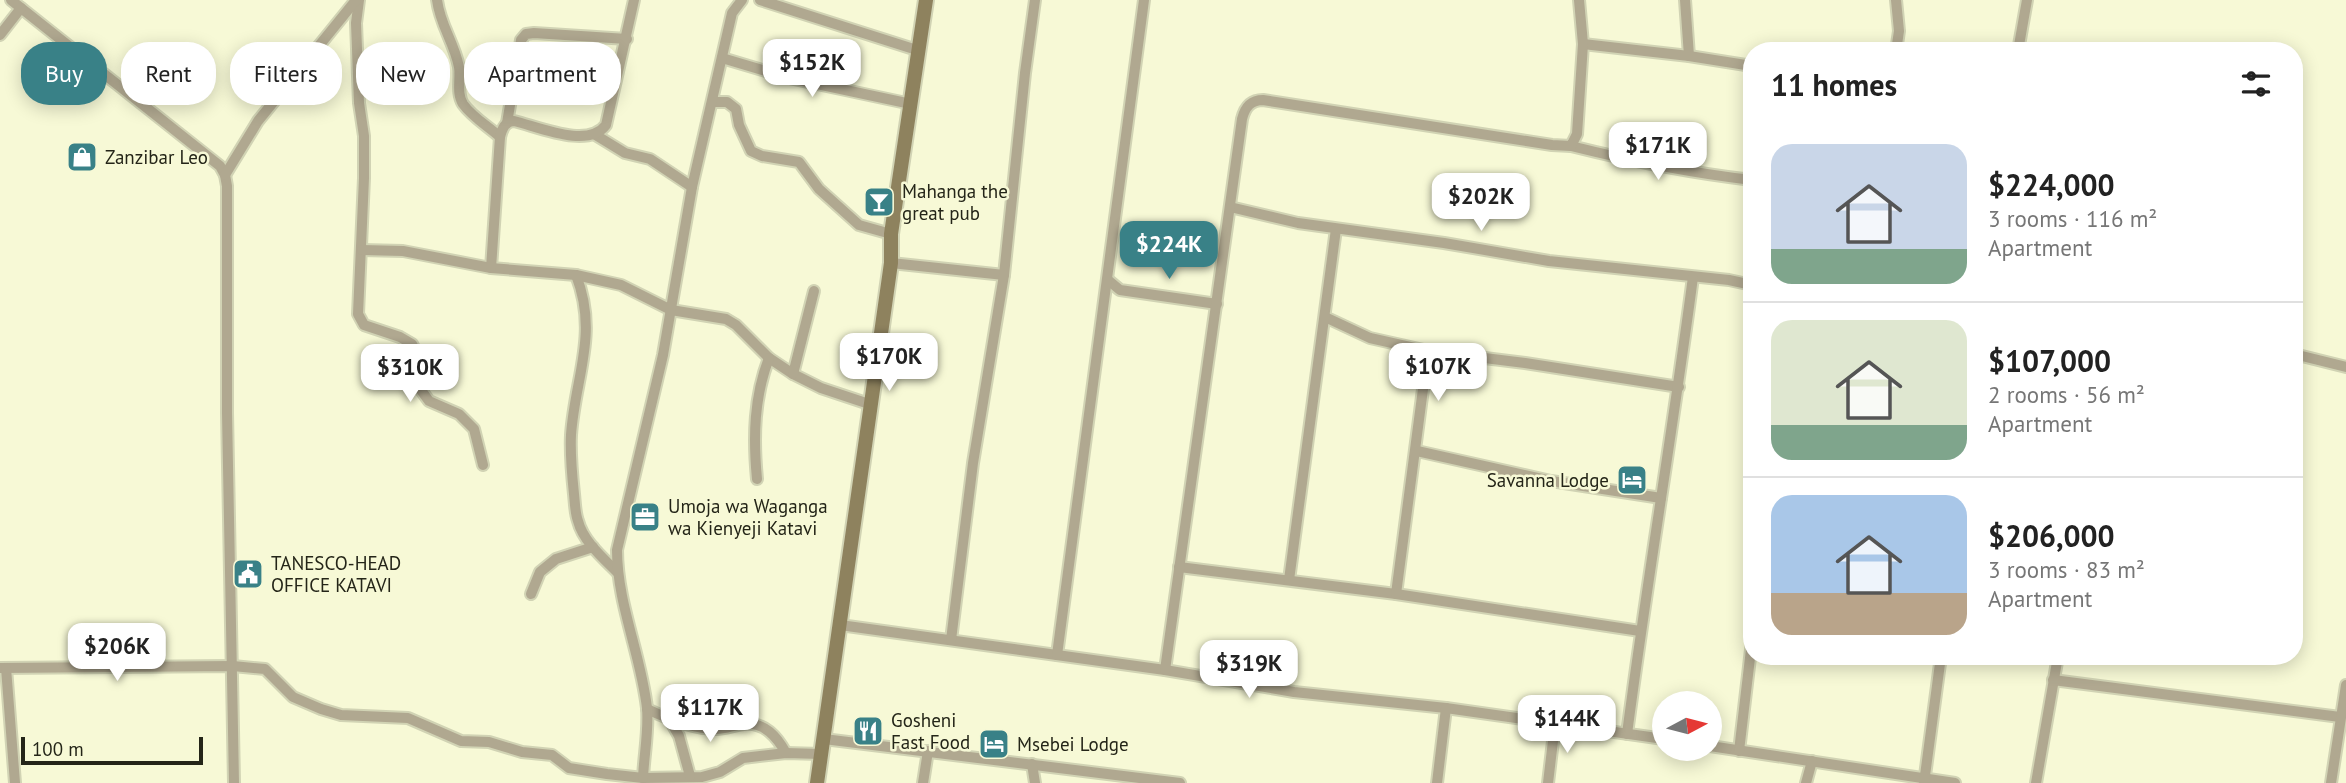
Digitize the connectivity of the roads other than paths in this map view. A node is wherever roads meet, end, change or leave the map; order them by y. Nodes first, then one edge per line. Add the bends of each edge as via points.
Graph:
1 (11, 0) edge
2 (357, 0) edge
3 (437, 0) edge
4 (635, 0) edge
5 (742, 0) edge
6 (760, 0) edge
7 (926, 0) edge
8 (1035, 0) edge
9 (1144, 0) edge
10 (1580, 0) edge
11 (1685, 0) edge
12 (1896, 0) edge
13 (2027, 0) edge
14 (21, 8) junction
15 (0, 34) edge
16 (626, 39) junction
17 (1897, 42) edge
18 (2020, 42) edge
19 (1583, 44) junction
20 (920, 51) junction
21 (1689, 56) junction
22 (722, 58) junction
23 (1743, 65) edge
24 (713, 102) junction
25 (911, 104) junction
26 (506, 123) junction
27 (594, 134) junction
28 (500, 137) junction
29 (1571, 146) junction
30 (225, 175) junction
31 (1743, 179) edge
32 (692, 187) junction
33 (1230, 207) junction
34 (1336, 229) junction
35 (891, 234) junction
36 (362, 250) junction
37 (891, 263) junction
38 (491, 268) junction
39 (576, 275) junction
40 (1004, 275) junction
41 (1693, 277) junction
42 (1108, 280) junction
43 (1743, 284) edge
44 (814, 291) dead end
45 (1217, 304) junction
46 (671, 310) junction
47 (1325, 317) junction
48 (1428, 351) junction
49 (2303, 356) edge
50 (769, 358) junction
51 (2346, 367) edge
52 (793, 374) junction
53 (1679, 387) junction
54 (869, 404) junction
55 (1416, 451) junction
56 (483, 465) dead end
57 (757, 479) dead end
58 (1661, 498) junction
59 (593, 547) junction
60 (1180, 568) junction
61 (617, 572) junction
62 (1289, 580) junction
63 (531, 594) dead end
64 (1396, 594) junction
65 (840, 625) junction
66 (1640, 631) junction
67 (951, 640) junction
68 (1057, 655) junction
69 (1749, 665) edge
70 (1940, 665) edge
71 (2056, 665) edge
72 (233, 666) junction
73 (3, 668) edge
74 (1165, 670) junction
75 (2053, 680) junction
76 (2346, 685) edge
77 (1446, 708) junction
78 (647, 709) junction
79 (2340, 717) junction
80 (670, 720) junction
81 (1555, 724) junction
82 (1627, 734) junction
83 (1652, 737) edge
84 (823, 746) junction
85 (1722, 748) edge
86 (928, 751) junction
87 (1739, 751) junction
88 (786, 753) junction
89 (1812, 761) junction
90 (1032, 764) junction
91 (643, 778) junction
92 (698, 779) edge
93 (1925, 781) edge
94 (15, 783) edge
95 (234, 783) edge
96 (817, 783) edge
97 (923, 783) edge
98 (1035, 783) edge
99 (1180, 783) edge
100 (1437, 783) edge
101 (1548, 783) edge
102 (1807, 783) edge
103 (1955, 783) edge
104 (2036, 783) edge
105 (2331, 783) edge

1 - 14 street
2 - 30 street via 258,121
2 - 36 street via 364,136
3 - 28 street via 458,66 462,103
4 - 16 street
5 - 22 street via 732,13
6 - 20 street
7 - 20 street
8 - 40 street
9 - 42 street
10 - 19 street
11 - 21 street
12 - 17 street
13 - 18 street
14 - 15 street
14 - 30 street via 220,166
16 - 26 street via 526,34 521,40
16 - 27 street via 606,125
19 - 21 street
19 - 29 street via 1577,134
20 - 25 street
21 - 23 street
22 - 24 street
22 - 25 street via 789,78
24 - 32 street
24 - 35 street via 727,102 736,109 751,151 799,162 819,189 859,225
25 - 35 street
26 - 27 street via 514,121 576,137
26 - 28 street
27 - 32 street via 625,153 650,159
28 - 38 street
29 - 31 street
29 - 33 street via 1257,100 1244,112
30 - 72 street
32 - 46 street
33 - 34 street
33 - 45 street
34 - 41 street
34 - 47 street
35 - 37 street
36 - 38 street via 402,251
36 - 56 street via 358,314 364,325 412,344 418,386 429,401 459,414 474,429
37 - 40 street
37 - 54 street
38 - 39 street
39 - 46 street via 621,285
39 - 59 street via 585,298 586,321 585,357 571,435 572,478 578,523
40 - 67 street via 973,463
41 - 43 street
41 - 53 street
42 - 45 street via 1120,290
42 - 68 street
44 - 52 street
45 - 60 street
46 - 50 street via 726,319
46 - 61 street via 617,550
47 - 48 street via 1370,338
47 - 62 street
48 - 53 street
48 - 55 street
49 - 51 street
50 - 52 street
50 - 57 street via 760,381 754,426
52 - 54 street
53 - 58 street
54 - 65 street
55 - 58 street via 1551,481
55 - 64 street
58 - 66 street
59 - 61 street
59 - 63 street via 556,559 540,572
60 - 62 street
60 - 74 street
61 - 78 street
62 - 64 street
64 - 66 street
65 - 67 street
65 - 84 street
66 - 82 street
67 - 68 street
68 - 74 street
69 - 87 street
70 - 93 street
71 - 75 street
72 - 73 street
72 - 91 street via 265,668 293,697 341,715 408,718 461,741 552,755 573,769
72 - 95 street
73 - 94 street
74 - 77 street via 1294,692
75 - 79 street
75 - 104 street
76 - 79 street
77 - 81 street
77 - 100 street
78 - 80 street
78 - 91 street
79 - 105 street
80 - 88 street via 715,729 745,724 764,727
80 - 92 street
81 - 82 street
81 - 101 street
82 - 83 street
84 - 86 street
84 - 88 street
84 - 96 street
85 - 87 street
86 - 90 street
86 - 97 street
87 - 89 street
88 - 92 street via 743,758
89 - 93 street
89 - 102 street
90 - 98 street
90 - 99 street
91 - 92 street
93 - 103 street

